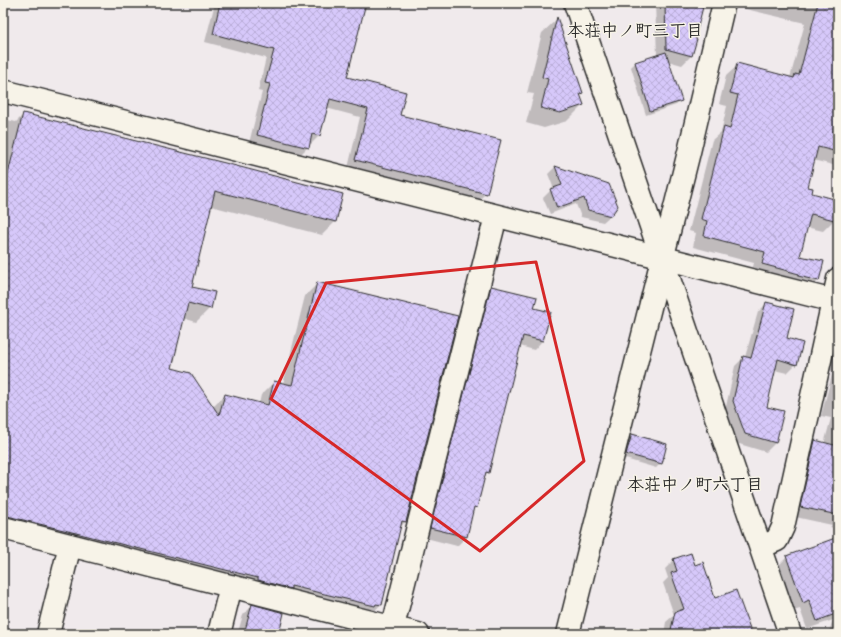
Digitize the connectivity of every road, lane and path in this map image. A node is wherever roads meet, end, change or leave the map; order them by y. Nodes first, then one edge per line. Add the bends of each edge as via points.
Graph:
1 (575, 3) edge
2 (724, 3) edge
3 (3, 91) edge
4 (496, 216) junction
5 (662, 258) junction
6 (838, 279) edge
7 (836, 301) edge
8 (3, 528) edge
9 (70, 545) junction
10 (761, 546) junction
11 (231, 586) junction
12 (392, 631) edge
13 (48, 634) edge
14 (219, 634) edge
15 (418, 634) edge
16 (568, 634) edge
17 (790, 634) edge

1 - 5 street
2 - 5 street
3 - 4 street
4 - 5 street
4 - 12 street
5 - 7 street
5 - 10 street
5 - 16 street
6 - 7 street
7 - 10 street via 783,527 777,540
8 - 9 street
9 - 11 street
9 - 13 street
10 - 17 street
11 - 12 street
11 - 14 street
12 - 15 street

